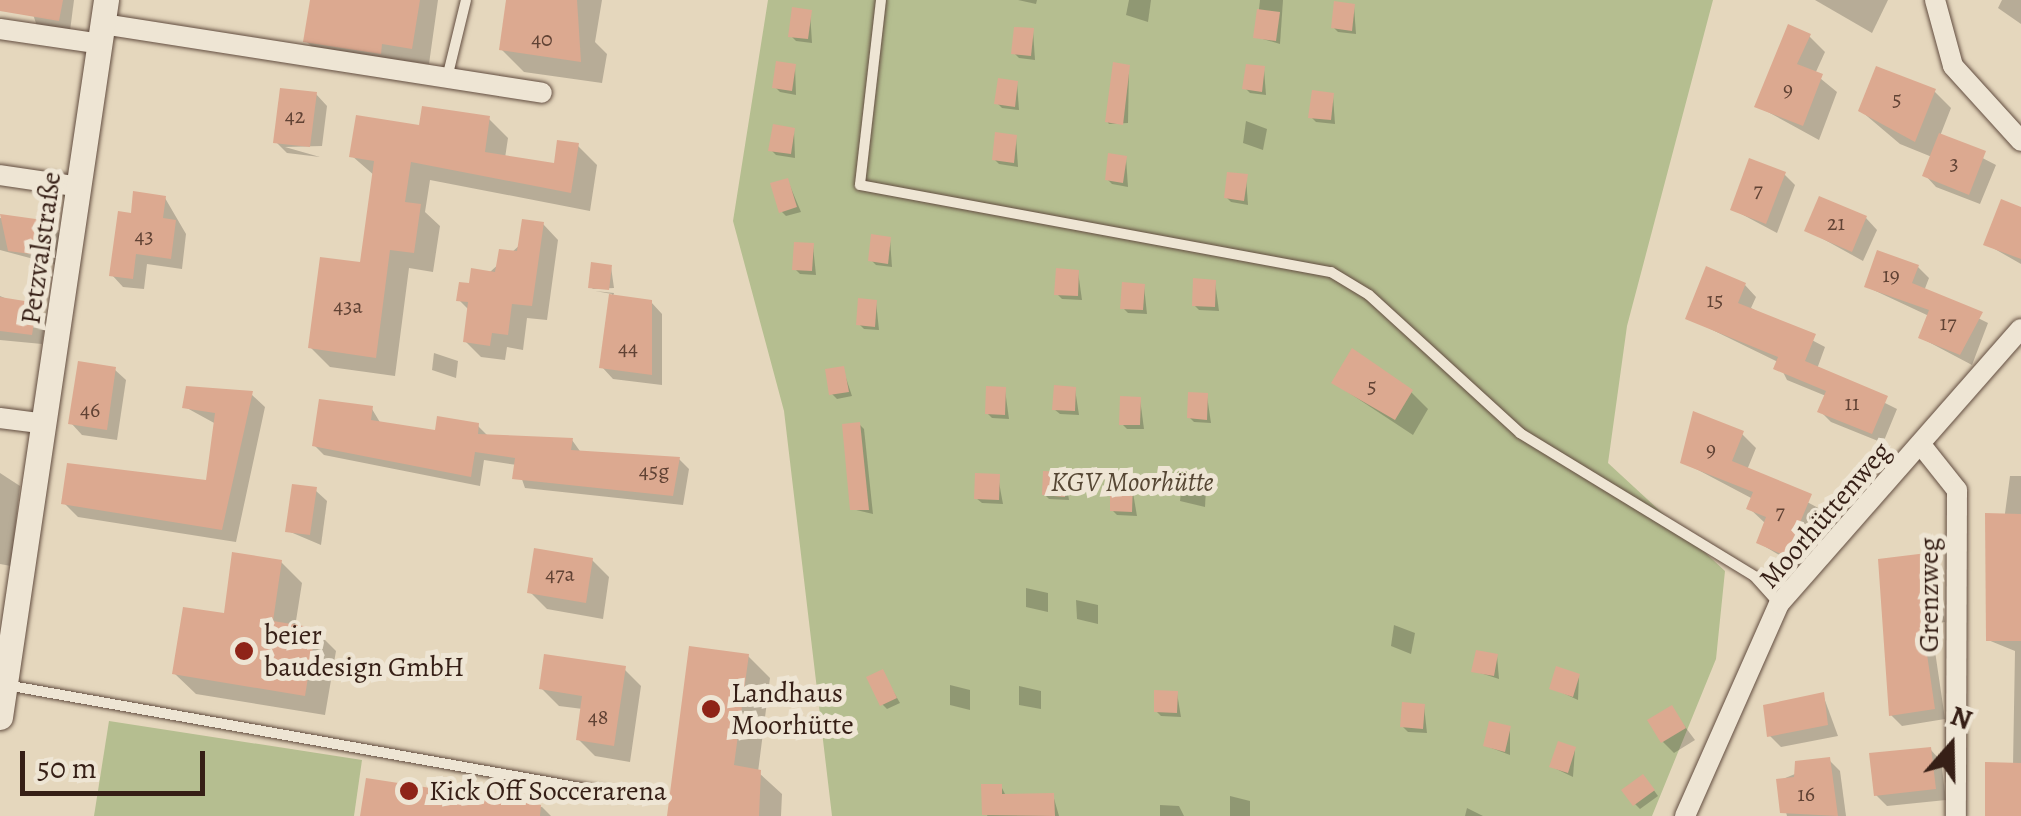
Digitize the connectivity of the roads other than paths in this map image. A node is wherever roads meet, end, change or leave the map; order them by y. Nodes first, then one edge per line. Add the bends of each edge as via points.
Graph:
1 (466, 0) edge
2 (882, 0) edge
3 (1935, 0) edge
4 (104, 23) edge
5 (0, 28) edge
6 (447, 78) junction
7 (542, 93) dead end
8 (2021, 141) edge
9 (0, 175) edge
10 (80, 187) junction
11 (2021, 329) edge
12 (0, 418) edge
13 (46, 424) junction
14 (1922, 446) junction
15 (12, 578) edge
16 (1779, 604) junction
17 (5, 685) junction
18 (0, 717) edge
19 (615, 794) dead end
20 (1685, 816) edge
21 (1956, 816) edge

1 - 6 lane
2 - 16 lane via 860,185 1330,272 1369,295 1520,433 1754,576
3 - 8 street via 1953,66
4 - 5 street
4 - 6 street
4 - 10 street, Petzvalstraße
6 - 7 street
9 - 10 street
10 - 13 street, Petzvalstraße
11 - 14 street, Moorhüttenweg
12 - 13 street
13 - 15 street, Petzvalstraße
14 - 16 street, Moorhüttenweg
14 - 21 street, Grenzweg via 1957,490
15 - 17 street, Petzvalstraße
16 - 20 street, Moorhüttenweg
17 - 18 street, Petzvalstraße
17 - 19 lane

